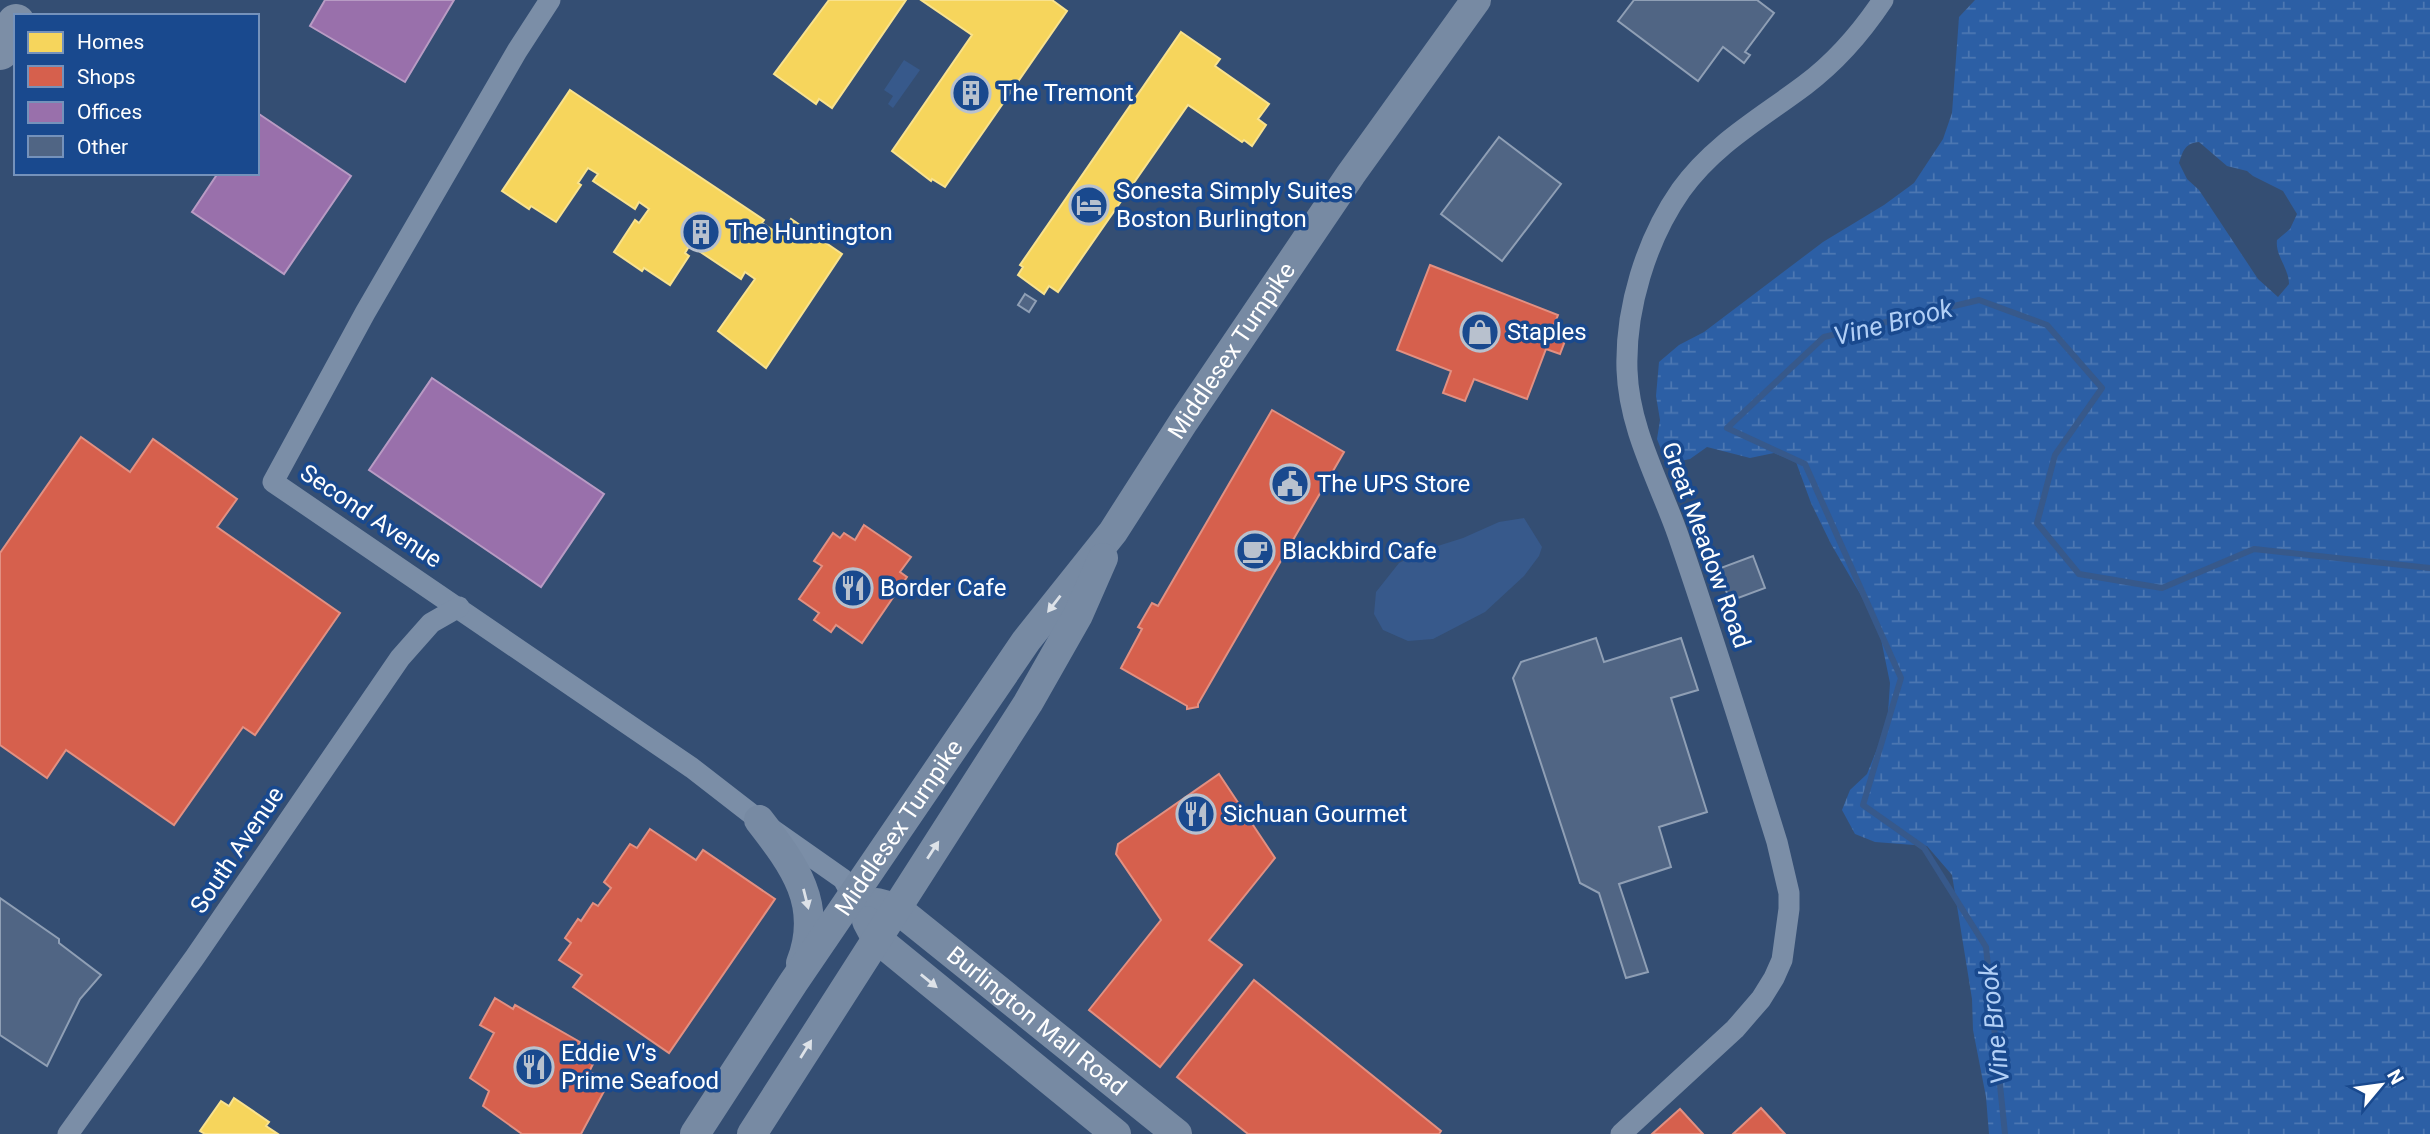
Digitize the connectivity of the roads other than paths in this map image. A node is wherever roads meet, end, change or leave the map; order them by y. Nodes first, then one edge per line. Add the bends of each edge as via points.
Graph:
1 (550, 0) edge
2 (1476, 0) edge
3 (1883, 0) edge
4 (14, 26) edge
5 (0, 51) edge
6 (1113, 532) junction
7 (459, 607) junction
8 (759, 820) junction
9 (853, 897) junction
10 (896, 908) junction
11 (876, 938) junction
12 (793, 983) junction
13 (68, 1134) edge
14 (695, 1134) edge
15 (751, 1134) edge
16 (1115, 1134) edge
17 (1177, 1134) edge
18 (1622, 1134) edge

1 - 7 street, Second Avenue via 365,313 273,482
2 - 6 main road, Middlesex Turnpike via 1343,185
3 - 18 street, Great Meadow Road via 1840,55 1720,146 1692,176 1656,236 1634,302 1627,349 1633,414 1777,842 1789,909 1782,960 1761,999
4 - 5 highway
6 -> 9 main road, Middlesex Turnpike via 1026,640
10 -> 6 main road, Middlesex Turnpike via 1059,652 1095,581
7 - 8 street, Second Avenue via 692,768
7 - 13 street, South Avenue via 431,623 400,658
8 - 9 street, Second Avenue via 843,879
8 -> 12 main road via 796,872 808,904 805,954
9 - 10 main road
9 - 11 main road
9 - 12 main road, Middlesex Turnpike
10 - 11 main road, Middlesex Turnpike
10 - 17 main road, Burlington Mall Road
15 -> 11 main road, Middlesex Turnpike
11 -> 16 main road, Burlington Mall Road
12 - 14 main road, Middlesex Turnpike

